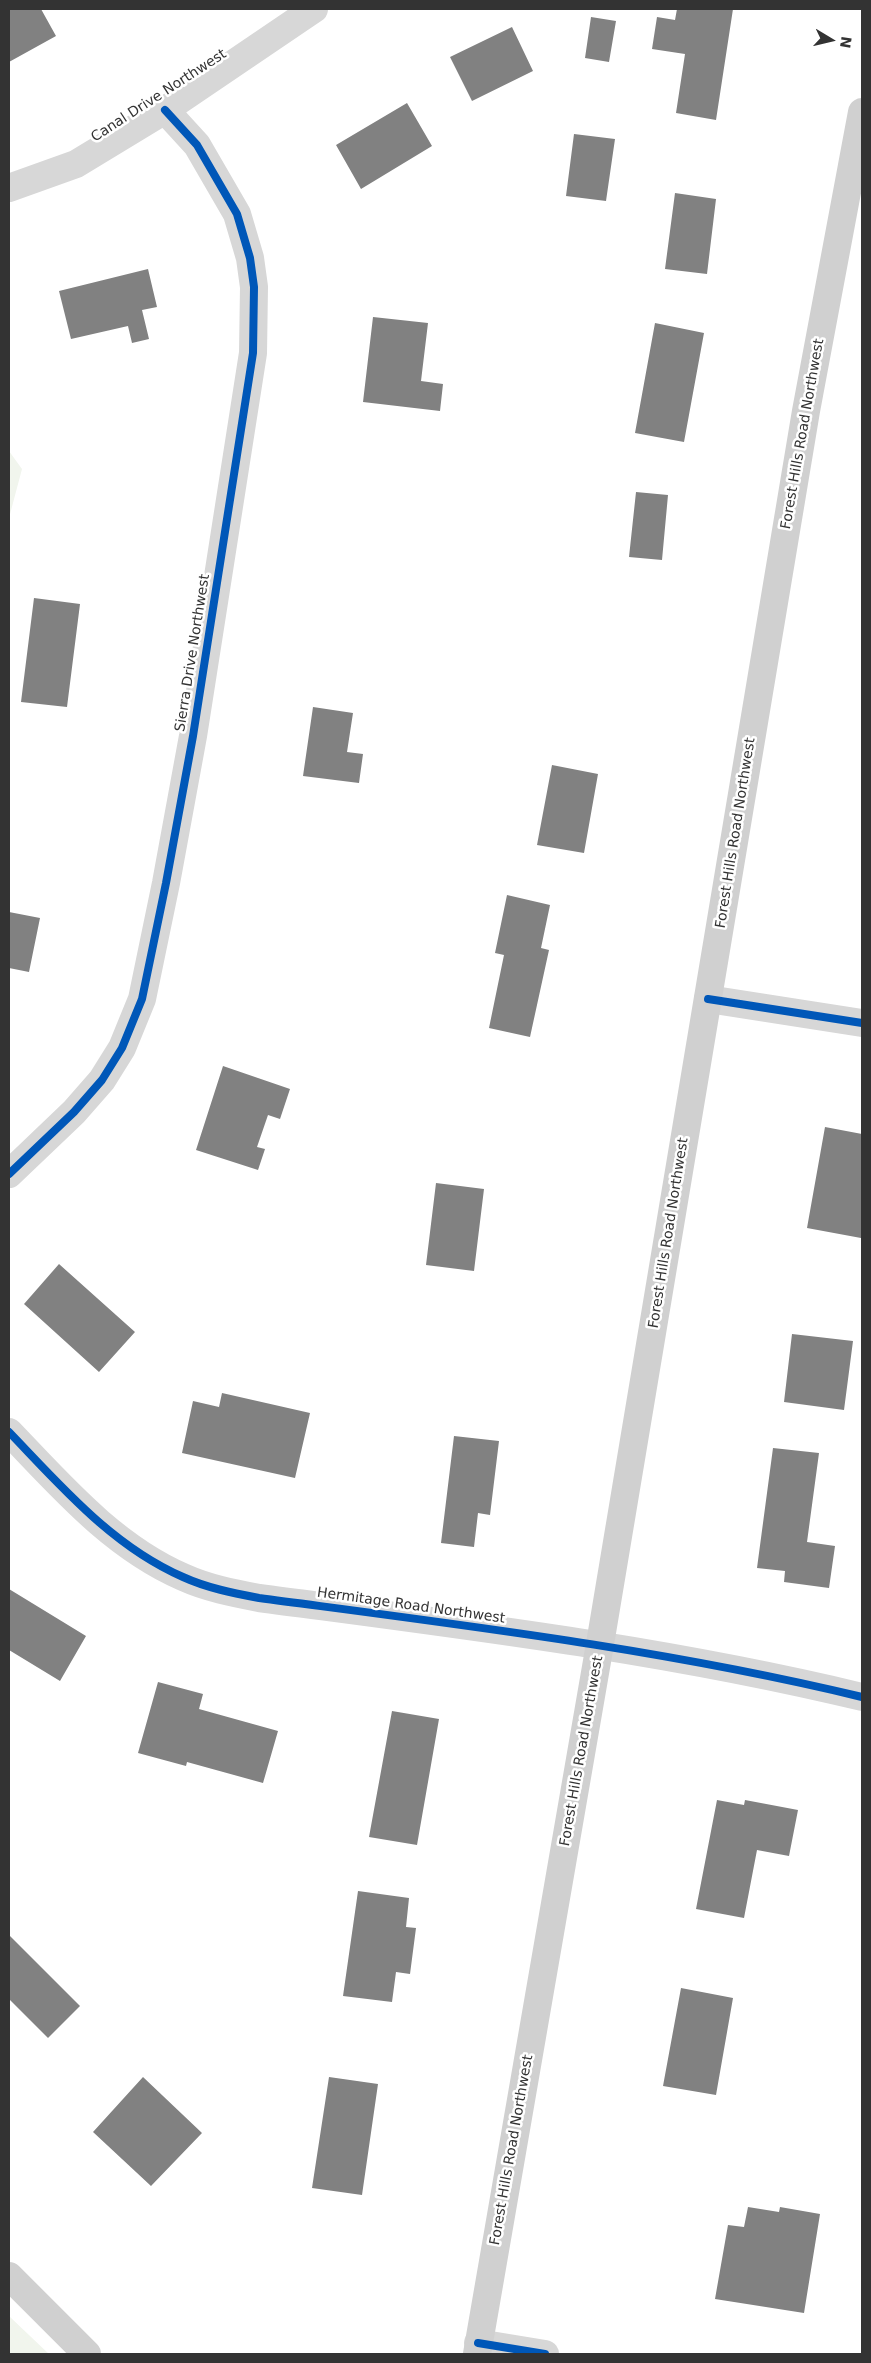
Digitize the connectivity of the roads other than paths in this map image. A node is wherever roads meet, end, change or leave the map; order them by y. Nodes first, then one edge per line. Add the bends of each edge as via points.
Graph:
1 (314, 9) edge
2 (165, 110) junction
3 (862, 112) edge
4 (9, 188) edge
5 (708, 999) junction
6 (862, 1024) edge
7 (9, 1174) edge
8 (9, 1432) edge
9 (600, 1644) junction
10 (862, 1697) edge
11 (9, 2276) edge
12 (478, 2348) edge
13 (87, 2354) edge
14 (545, 2354) edge

1 - 2 street, Canal Drive Northwest
2 - 4 street, Canal Drive Northwest via 76,164
2 - 7 street, Sierra Drive Northwest via 197,145 237,214 250,258 254,287 253,352 193,736 142,999 122,1048 102,1080 74,1112
3 - 5 main road, Forest Hills Road Northwest via 806,411
5 - 6 street
5 - 9 main road, Forest Hills Road Northwest
8 - 9 street, Hermitage Road Northwest via 114,1537 182,1577 259,1598
9 - 10 street, Hermitage Road Northwest via 775,1676
9 - 12 main road, Forest Hills Road Northwest
11 - 13 main road
12 - 14 street

